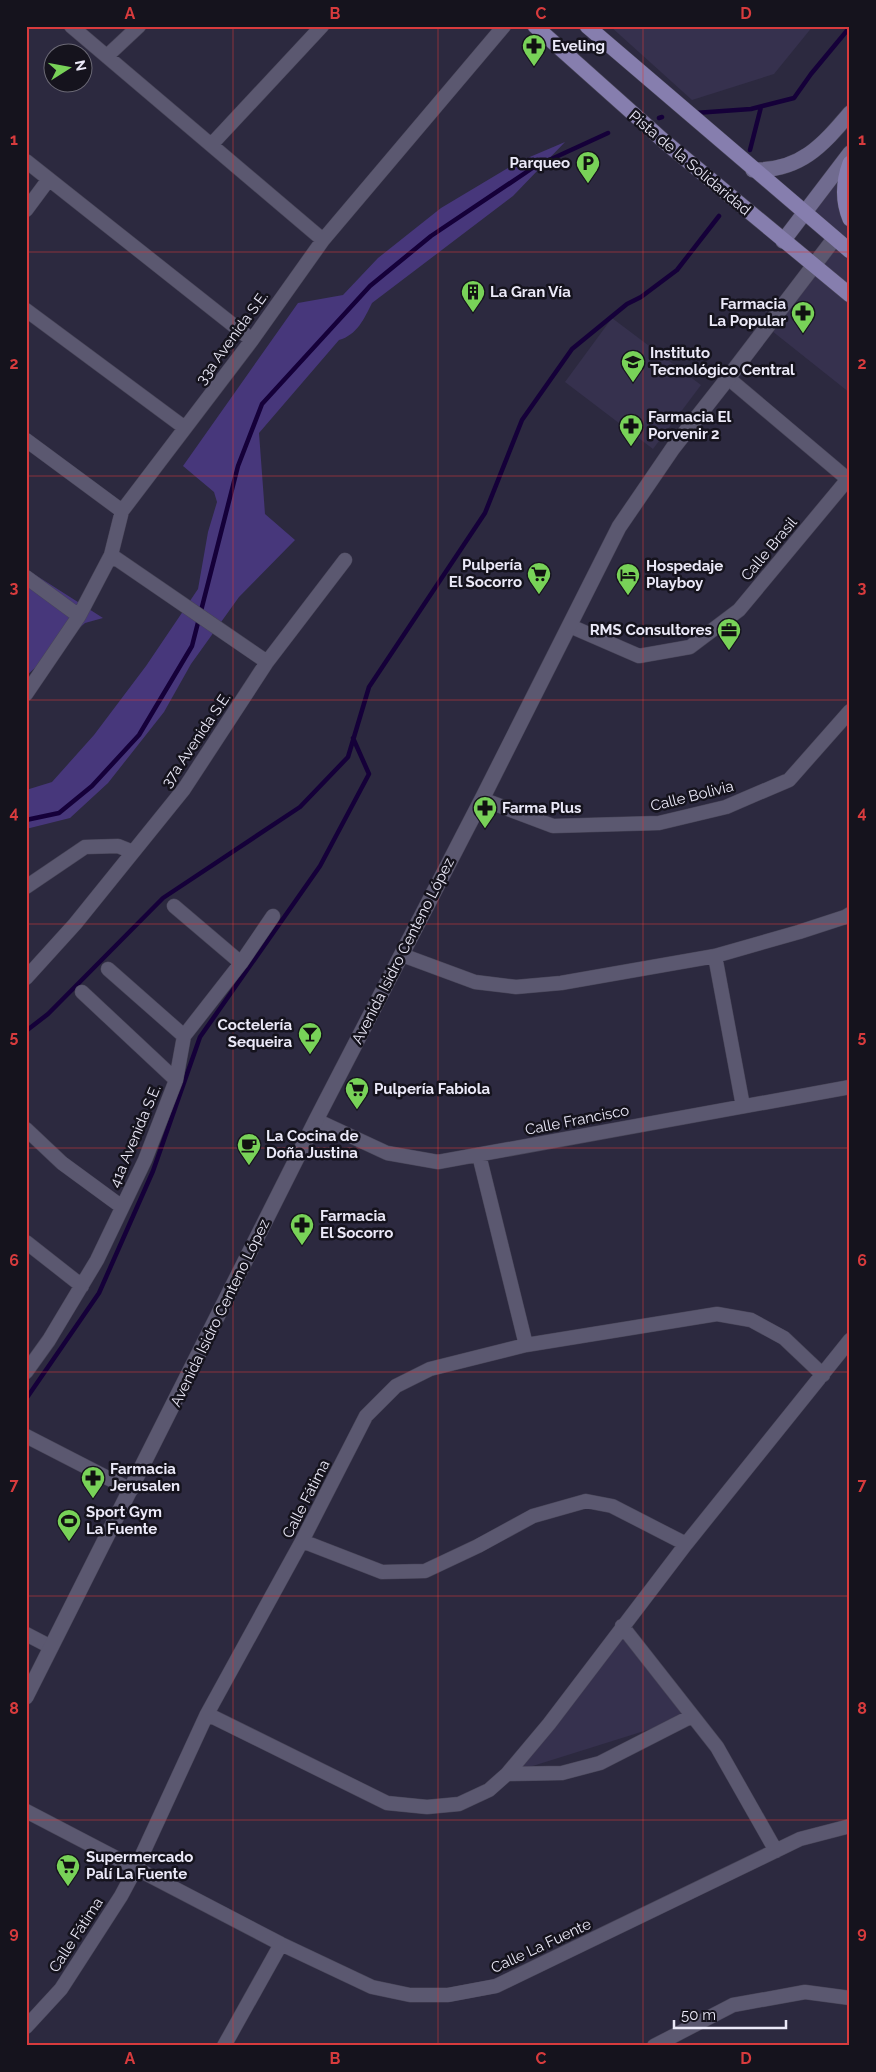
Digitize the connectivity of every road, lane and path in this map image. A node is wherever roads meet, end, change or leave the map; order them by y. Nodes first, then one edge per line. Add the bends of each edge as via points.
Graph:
1 (70, 26) edge
2 (139, 26) edge
3 (322, 26) edge
4 (535, 26) edge
5 (587, 26) edge
6 (496, 29) edge
7 (107, 56) junction
8 (850, 113) edge
9 (211, 145) junction
10 (850, 152) edge
11 (26, 161) edge
12 (850, 162) edge
13 (753, 170) junction
14 (49, 179) junction
15 (26, 210) edge
16 (804, 214) junction
17 (850, 219) edge
18 (834, 239) junction
19 (322, 240) junction
20 (783, 241) junction
21 (850, 251) edge
22 (814, 266) junction
23 (850, 294) edge
24 (26, 310) edge
25 (252, 340) junction
26 (728, 378) junction
27 (185, 428) junction
28 (26, 440) edge
29 (849, 480) edge
30 (122, 511) junction
31 (111, 555) junction
32 (345, 560) dead end
33 (26, 577) edge
34 (79, 616) junction
35 (570, 626) junction
36 (267, 662) junction
37 (26, 694) edge
38 (850, 711) edge
39 (482, 799) junction
40 (134, 852) junction
41 (26, 887) edge
42 (174, 906) dead end
43 (850, 914) edge
44 (273, 916) dead end
45 (402, 955) junction
46 (715, 956) junction
47 (240, 962) junction
48 (108, 970) dead end
49 (26, 978) edge
50 (82, 992) dead end
51 (184, 1036) junction
52 (176, 1080) junction
53 (850, 1087) edge
54 (743, 1106) junction
55 (316, 1120) junction
56 (26, 1129) edge
57 (479, 1155) junction
58 (122, 1207) junction
59 (26, 1242) edge
60 (82, 1286) junction
61 (850, 1340) edge
62 (526, 1346) junction
63 (26, 1372) edge
64 (823, 1375) junction
65 (26, 1436) edge
66 (131, 1490) junction
67 (302, 1542) junction
68 (686, 1544) junction
69 (622, 1626) junction
70 (26, 1634) edge
71 (51, 1647) junction
72 (26, 1697) edge
73 (207, 1714) junction
74 (692, 1716) junction
75 (507, 1774) junction
76 (26, 1810) edge
77 (850, 1826) edge
78 (776, 1851) junction
79 (136, 1868) junction
80 (281, 1944) junction
81 (850, 1998) edge
82 (26, 2027) edge
83 (224, 2046) edge
84 (654, 2046) edge

1 - 7 street
2 - 7 street
3 - 9 street
4 - 20 main road, Pista de la Solidaridad
5 - 13 main road
6 - 19 street, 33a Avenida S.E.
7 - 9 street
8 - 13 main road via 827,140 802,159 778,169
9 - 19 street
10 - 16 main road
11 - 14 street
12 - 17 main road via 844,193
13 - 16 main road
14 - 15 street
14 - 25 street
16 - 18 main road
16 - 20 main road
18 - 21 main road
18 - 22 street, Avenida Isidro Centeno López
19 - 25 street, 33a Avenida S.E.
20 - 22 main road, Pista de la Solidaridad
22 - 23 main road, Pista de la Solidaridad
22 - 26 street, Avenida Isidro Centeno López
24 - 27 street
25 - 27 street, 33a Avenida S.E.
26 - 29 street
26 - 35 street, Avenida Isidro Centeno López via 673,448 619,528
27 - 30 street, 33a Avenida S.E.
28 - 30 street
29 - 35 street, Calle Brasil via 738,610 690,647 639,656
30 - 31 street, 33a Avenida S.E.
31 - 34 street, 33a Avenida S.E.
31 - 36 street
32 - 36 street, 37a Avenida S.E.
33 - 34 street
34 - 37 street, 33a Avenida S.E.
35 - 39 street, Avenida Isidro Centeno López
36 - 40 street, 37a Avenida S.E. via 184,789
38 - 39 street, Calle Bolivia via 789,780 726,807 658,823 553,826
39 - 45 street, Avenida Isidro Centeno López
40 - 41 street via 118,846 85,847
40 - 49 street, 37a Avenida S.E.
42 - 47 street
43 - 46 street
44 - 47 street, 41a Avenida S.E.
45 - 46 street via 475,982 516,987 561,983
45 - 55 street, Avenida Isidro Centeno López
46 - 54 street
47 - 51 street, 41a Avenida S.E.
48 - 51 street
50 - 52 street
51 - 52 street, 41a Avenida S.E.
52 - 58 street, 41a Avenida S.E. via 145,1160
53 - 54 street, Calle Francisco
54 - 57 street, Calle Francisco
55 - 57 street, Calle Francisco via 387,1153 438,1162
55 - 66 street, Avenida Isidro Centeno López
56 - 58 street via 62,1163
57 - 62 street
58 - 60 street, 41a Avenida S.E.
59 - 60 street
60 - 63 street, 41a Avenida S.E.
61 - 64 street
62 - 64 street, Calle Fátima via 717,1314 750,1320 784,1338
62 - 67 street, Calle Fátima via 430,1369 396,1386 366,1416
64 - 68 street
65 - 66 street
66 - 71 street, Avenida Isidro Centeno López
67 - 68 street via 382,1572 425,1571 533,1516 586,1501 612,1506
67 - 73 street, Calle Fátima
68 - 69 street
69 - 74 street
69 - 75 street
70 - 71 street
71 - 72 street, Avenida Isidro Centeno López
73 - 75 street via 386,1803 427,1807 459,1804 489,1790
73 - 79 street, Calle Fátima
74 - 75 street via 600,1763 562,1773
74 - 78 street via 717,1748
76 - 79 street, Calle La Fuente
77 - 78 street, Calle La Fuente via 800,1839
78 - 80 street, Calle La Fuente via 496,1986 448,1995 401,1993 372,1987
79 - 80 street, Calle La Fuente
79 - 82 street, Calle Fátima via 61,1989
80 - 83 street
81 - 84 street via 805,1992 734,2005

